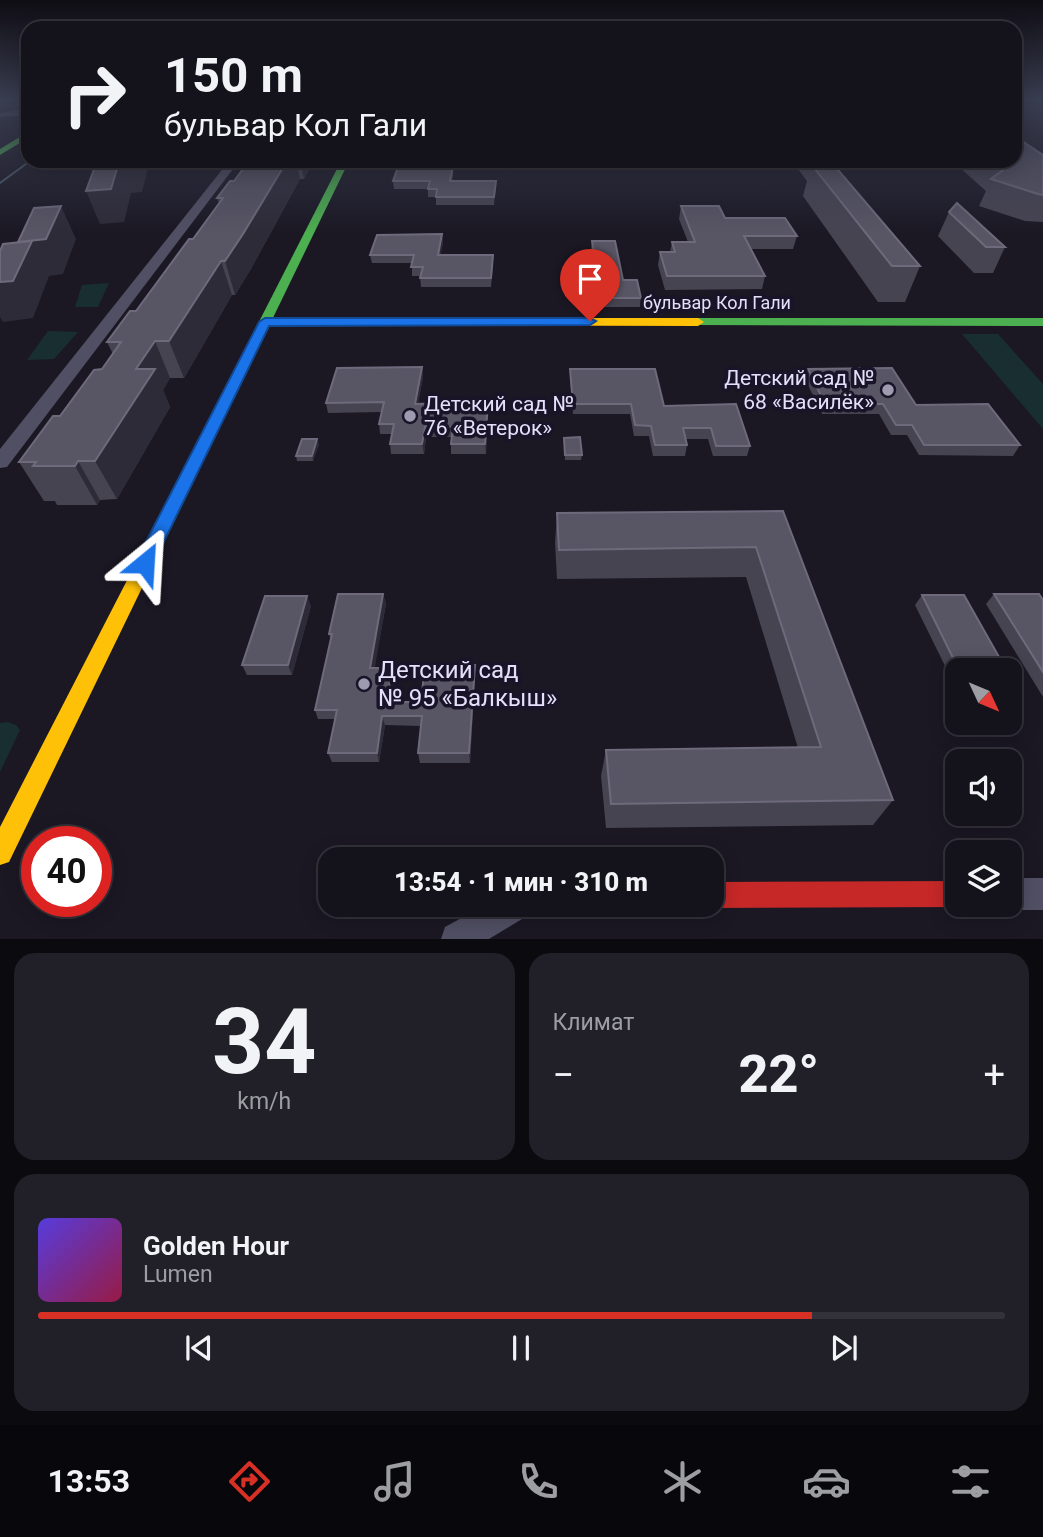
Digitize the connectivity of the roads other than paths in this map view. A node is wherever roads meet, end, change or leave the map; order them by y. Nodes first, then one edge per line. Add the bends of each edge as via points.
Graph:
1 (229, 168) edge
2 (342, 168) edge
3 (265, 322) junction
4 (1043, 322) edge
5 (0, 462) edge
6 (0, 853) edge
7 (945, 894) edge
8 (1022, 894) edge
9 (1043, 894) edge
10 (724, 895) edge
11 (495, 917) edge
12 (457, 939) edge

1 - 5 street
2 - 3 street
3 - 4 street, бульвар Кол Гали
3 - 6 street
7 - 10 street
8 - 9 street
11 - 12 street

